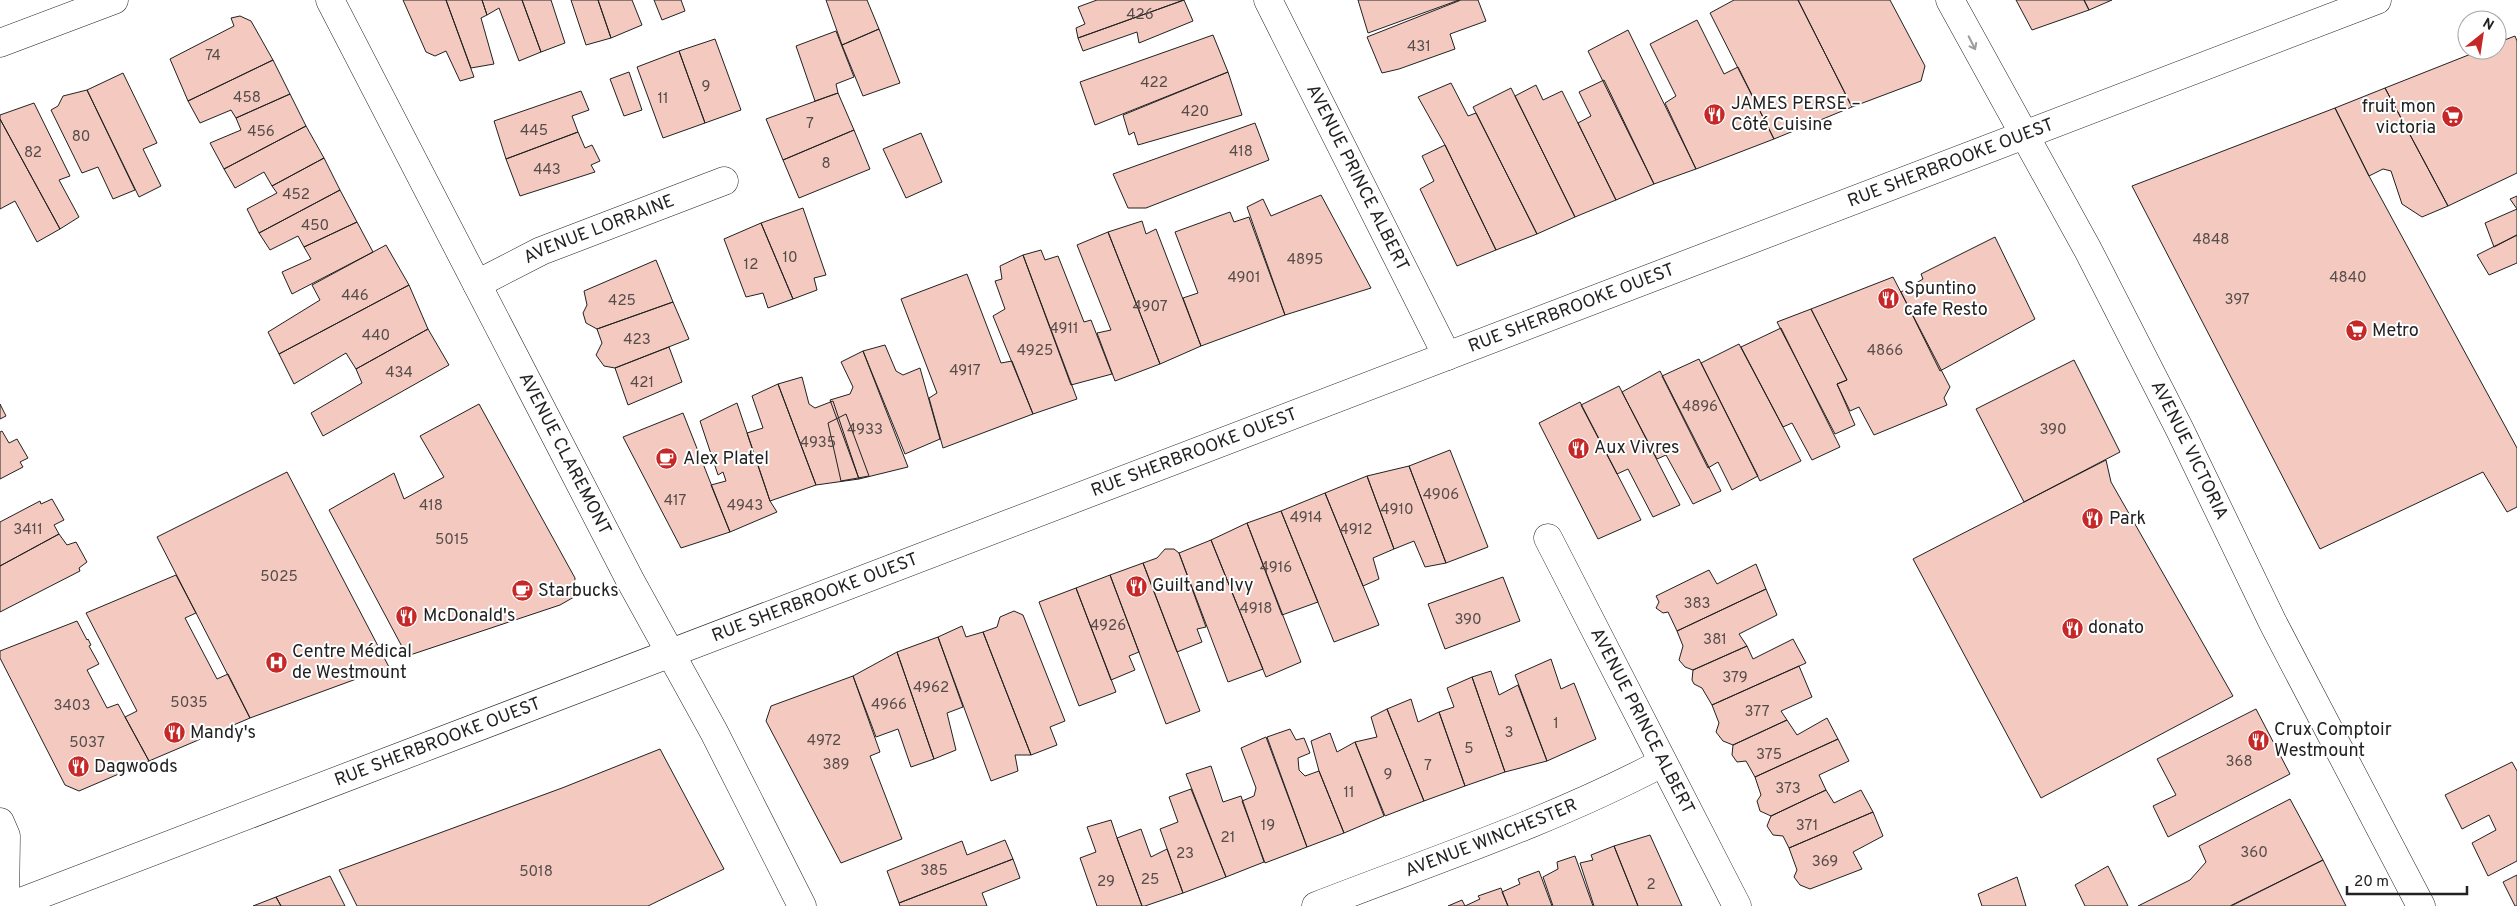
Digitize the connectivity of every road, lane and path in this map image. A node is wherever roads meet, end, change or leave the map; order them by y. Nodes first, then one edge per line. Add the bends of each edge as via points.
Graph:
1 (114, 0) edge
2 (330, 0) edge
3 (1268, 0) edge
4 (1950, 0) edge
5 (2376, 0) edge
6 (0, 43) edge
7 (2023, 134) junction
8 (724, 181) dead end
9 (477, 284) junction
10 (1447, 356) junction
11 (1548, 538) dead end
12 (671, 653) junction
13 (1662, 763) junction
14 (0, 822) edge
15 (5, 906) edge
16 (10, 906) edge
17 (802, 906) edge
18 (1316, 906) edge
19 (1736, 906) edge
20 (2421, 906) edge

1 - 6 street
2 - 9 street, AVENUE CLAREMONT
3 - 10 street, AVENUE PRINCE ALBERT
4 -> 7 street, AVENUE VICTORIA
5 - 7 street, RUE SHERBROOKE OUEST
7 - 10 street, RUE SHERBROOKE OUEST
7 - 20 street, AVENUE VICTORIA via 2117,307 2269,615
8 - 9 street, AVENUE LORRAINE via 541,251
9 - 12 street, AVENUE CLAREMONT
10 - 12 street, RUE SHERBROOKE OUEST
11 - 13 street, AVENUE PRINCE ALBERT
12 - 16 street, RUE SHERBROOKE OUEST
12 - 17 street, AVENUE CLAREMONT
13 - 18 street, AVENUE WINCHESTER via 1567,808
13 - 19 street, AVENUE PRINCE ALBERT
14 - 15 street via 6,836

